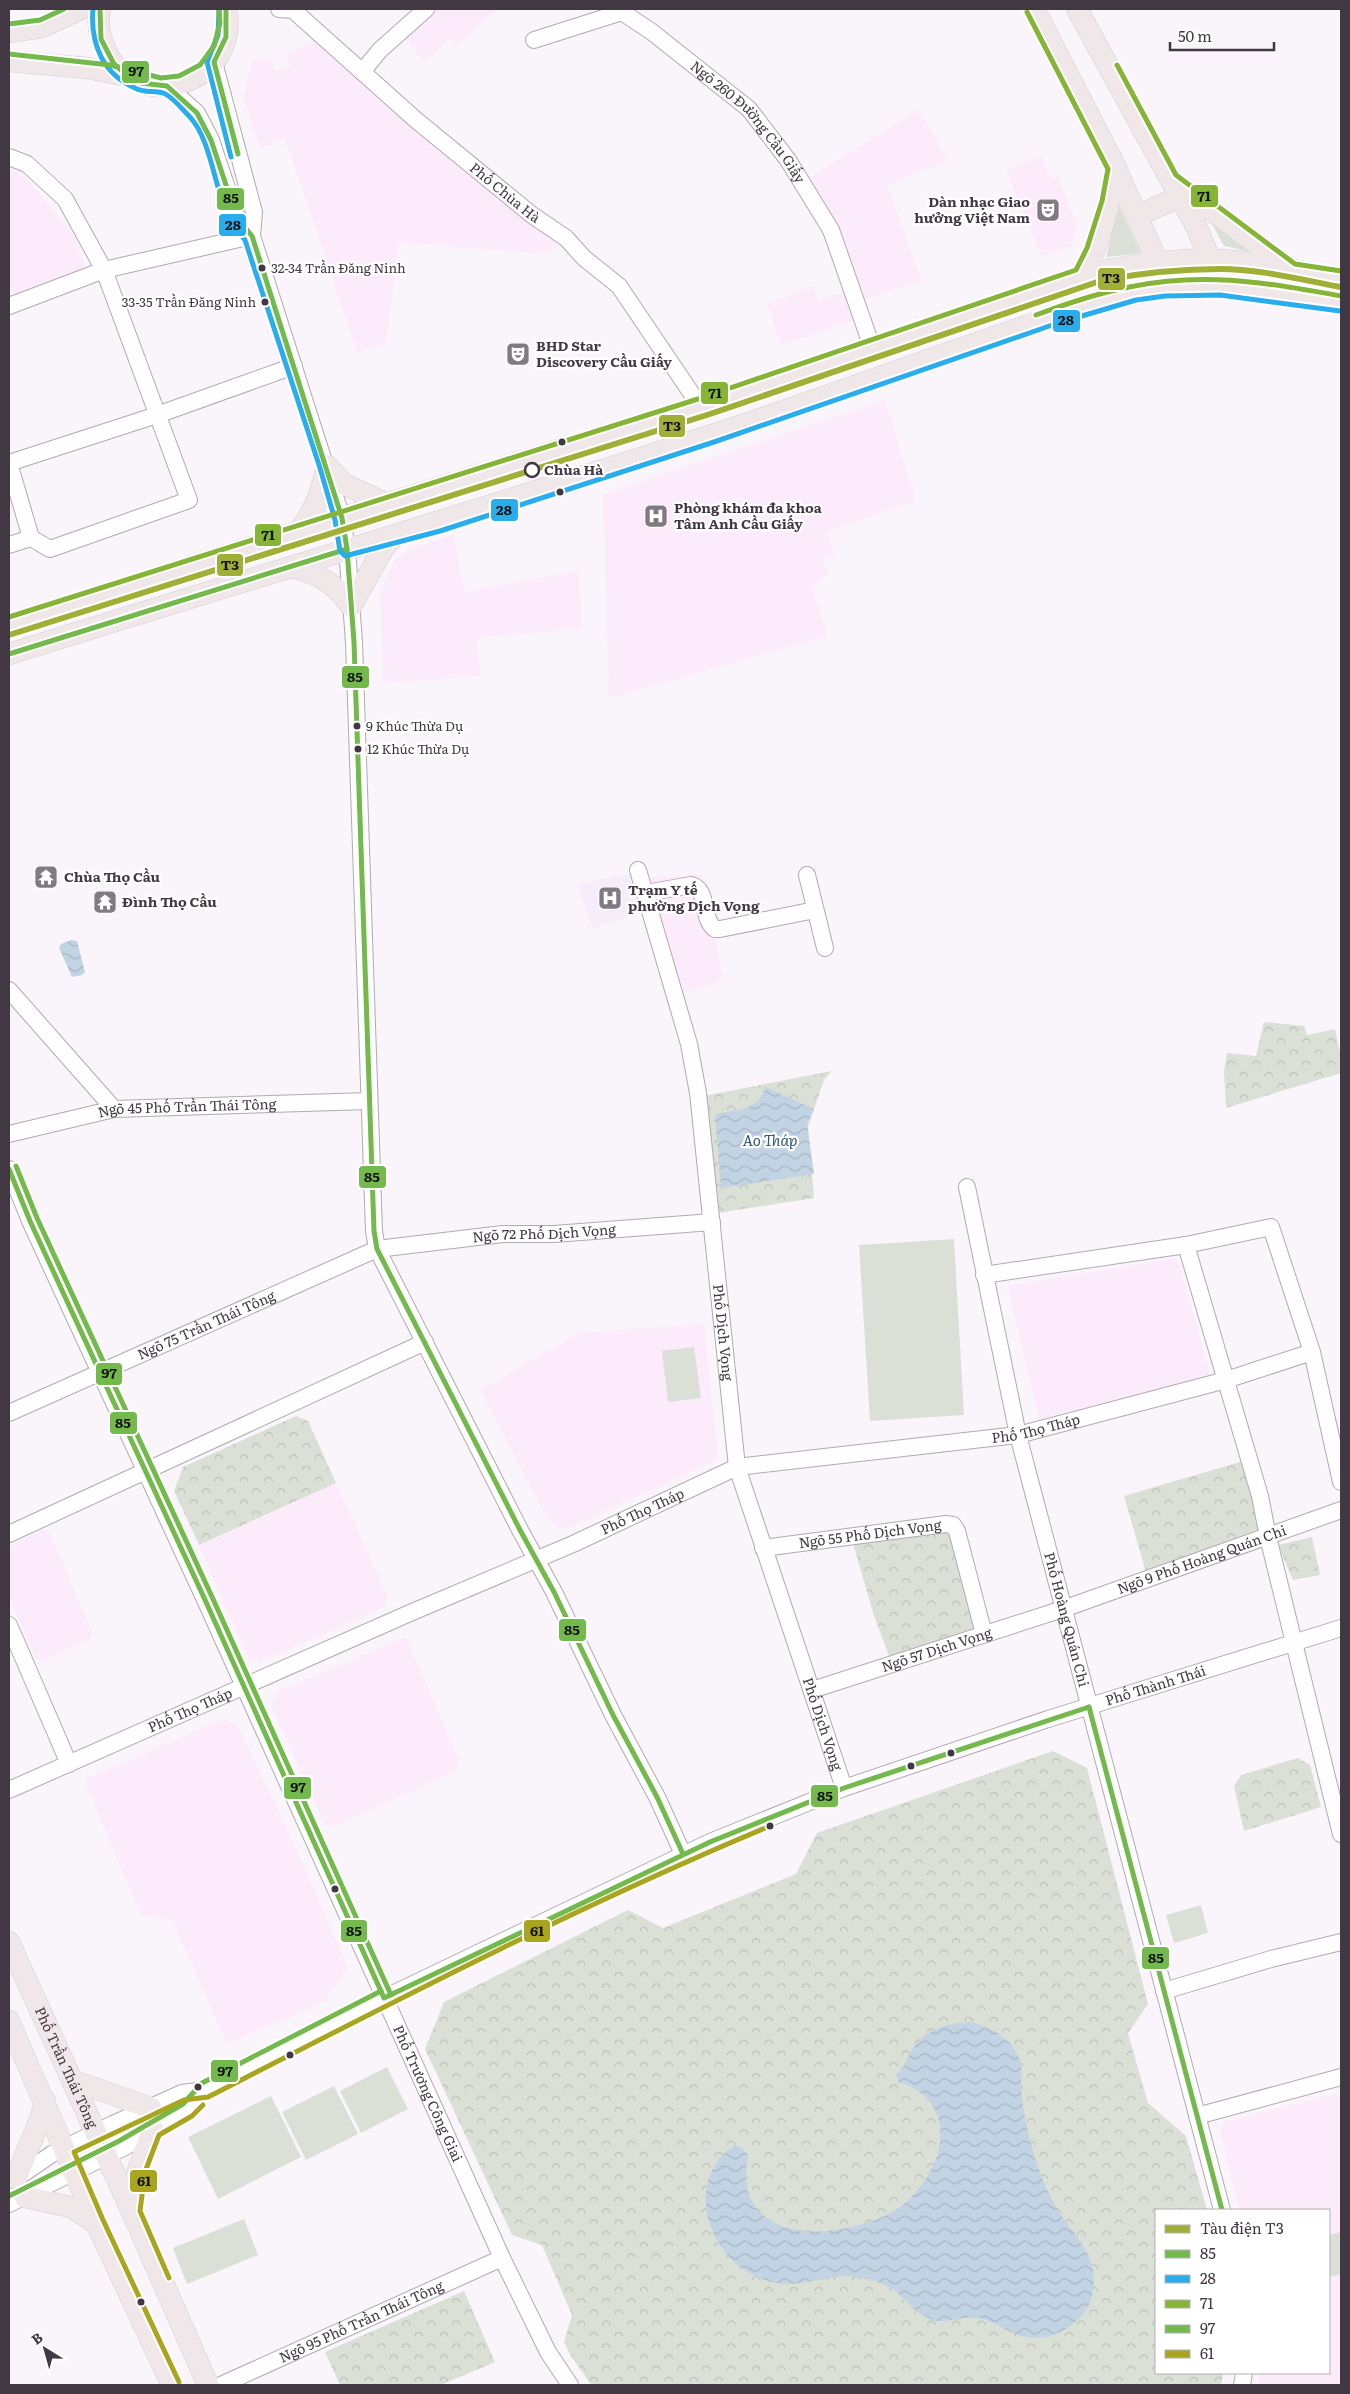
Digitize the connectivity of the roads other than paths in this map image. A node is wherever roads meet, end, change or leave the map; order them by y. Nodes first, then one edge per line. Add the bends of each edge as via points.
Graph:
1 (81, 9) edge
2 (100, 9) edge
3 (226, 9) edge
4 (279, 9) edge
5 (426, 9) edge
6 (1034, 9) edge
7 (1077, 9) edge
8 (9, 32) edge
9 (534, 40) dead end
10 (9, 61) edge
11 (214, 62) junction
12 (362, 72) junction
13 (128, 76) junction
14 (166, 86) junction
15 (9, 157) edge
16 (1116, 168) junction
17 (1175, 189) junction
18 (1137, 216) junction
19 (252, 236) junction
20 (1210, 260) junction
21 (1158, 263) junction
22 (104, 270) junction
23 (1292, 271) junction
24 (1081, 276) junction
25 (1341, 278) edge
26 (1341, 304) edge
27 (9, 306) edge
28 (934, 326) junction
29 (872, 347) junction
30 (944, 355) junction
31 (294, 366) junction
32 (700, 406) junction
33 (157, 415) junction
34 (9, 463) edge
35 (327, 466) junction
36 (387, 504) junction
37 (342, 518) junction
38 (296, 534) junction
39 (396, 536) junction
40 (31, 538) junction
41 (9, 545) edge
42 (347, 549) junction
43 (291, 566) junction
44 (351, 606) junction
45 (9, 624) edge
46 (9, 654) edge
47 (638, 870) dead end
48 (807, 875) dead end
49 (646, 893) junction
50 (815, 910) junction
51 (826, 948) dead end
52 (9, 990) edge
53 (369, 1101) junction
54 (114, 1109) junction
55 (9, 1134) edge
56 (9, 1169) edge
57 (967, 1187) dead end
58 (712, 1222) junction
59 (1186, 1245) junction
60 (378, 1249) junction
61 (984, 1275) junction
62 (426, 1342) junction
63 (1312, 1352) junction
64 (100, 1373) junction
65 (1226, 1380) junction
66 (9, 1413) edge
67 (1018, 1435) junction
68 (737, 1466) junction
69 (145, 1470) junction
70 (1341, 1482) edge
71 (1341, 1510) edge
72 (9, 1534) edge
73 (1268, 1537) junction
74 (764, 1548) junction
75 (536, 1558) junction
76 (1063, 1609) junction
77 (9, 1624) edge
78 (1341, 1628) edge
79 (984, 1634) junction
80 (1294, 1644) junction
81 (244, 1687) junction
82 (812, 1690) junction
83 (1089, 1707) junction
84 (69, 1764) junction
85 (844, 1788) junction
86 (9, 1790) edge
87 (1341, 1834) edge
88 (684, 1854) junction
89 (9, 1942) edge
90 (1341, 1942) edge
91 (1164, 1991) junction
92 (384, 1998) junction
93 (9, 2021) edge
94 (1341, 2077) edge
95 (72, 2080) junction
96 (205, 2090) junction
97 (45, 2102) junction
98 (151, 2108) junction
99 (1197, 2116) junction
100 (153, 2130) junction
101 (96, 2132) junction
102 (64, 2148) junction
103 (107, 2156) junction
104 (74, 2173) junction
105 (15, 2191) edge
106 (1222, 2209) edge
107 (132, 2212) junction
108 (96, 2223) junction
109 (502, 2258) junction
110 (172, 2385) edge
111 (208, 2385) edge
112 (221, 2385) edge
113 (570, 2385) edge

1 - 8 main road via 42,27
2 - 13 main road via 99,25 106,52
3 - 11 main road via 228,26
4 - 12 street, Phố Chùa Hà via 293,10
5 - 12 street via 380,50
6 - 16 main road
7 - 17 main road
9 - 29 street, Ngõ 260 Đường Cầu Giấy via 622,12 749,109 795,171 831,230
10 - 13 main road via 80,67
11 - 14 main road via 191,80
11 - 19 street via 254,212
12 - 32 street, Phố Chùa Hà via 532,215 566,238 584,258 619,286
13 - 14 main road
14 - 19 street via 197,113 211,140 237,218
15 - 22 street via 27,164 65,199
16 - 18 main road
16 - 24 main road via 1094,251
17 - 18 main road
17 - 20 main road
17 - 23 main road
18 - 21 main road
19 - 22 street
19 - 31 street
20 - 21 main road
20 - 23 main road
21 - 24 main road
22 - 27 street
22 - 33 street
23 - 25 main road
24 - 28 main road
26 - 30 main road via 1220,287 1164,289 1093,304
28 - 29 main road
28 - 30 main road
29 - 32 main road
30 - 39 main road via 712,435
31 - 33 street
31 - 35 street
32 - 36 main road
33 - 34 street
33 - 40 street via 189,500 50,549
34 - 40 street
35 - 36 main road via 344,484
35 - 37 street
35 - 38 main road via 313,512
36 - 37 main road
37 - 38 main road
37 - 42 street
38 - 45 main road
39 - 42 main road
39 - 44 main road via 383,549
40 - 41 street
42 - 43 main road
42 - 44 street
43 - 44 main road via 327,581 343,594
43 - 46 main road
44 - 53 street
47 - 49 street, Phố Dịch Vọng
48 - 50 street
49 - 50 street via 697,886 709,922 715,929
49 - 58 street, Phố Dịch Vọng via 689,1044 698,1093
50 - 51 street
52 - 54 street
53 - 54 street, Ngõ 45 Phố Trần Thái Tông
53 - 60 street via 374,1231
54 - 55 street, Ngõ 45 Phố Trần Thái Tông
56 - 64 street, Phố Trương Công Giai
57 - 61 street, Phố Hoàng Quán Chi
58 - 60 street, Ngõ 72 Phố Dịch Vọng via 554,1234 503,1234
58 - 68 street, Phố Dịch Vọng
59 - 61 street
59 - 63 street via 1271,1227
59 - 65 street
60 - 62 street
60 - 64 street, Ngõ 75 Trần Thái Tông
61 - 67 street, Phố Hoàng Quán Chi
62 - 69 street
62 - 75 street
63 - 65 street, Phố Thọ Tháp
63 - 70 street
64 - 66 street, Ngõ 75 Trần Thái Tông
64 - 69 street, Phố Trương Công Giai
65 - 67 street, Phố Thọ Tháp
65 - 73 street via 1260,1496
67 - 68 street, Phố Thọ Tháp
67 - 76 street, Phố Hoàng Quán Chi
68 - 74 street, Phố Dịch Vọng
68 - 75 street, Phố Thọ Tháp via 573,1544
69 - 72 street
69 - 81 street, Phố Trương Công Giai
71 - 73 street, Ngõ 9 Phố Hoàng Quán Chi
73 - 76 street, Ngõ 9 Phố Hoàng Quán Chi
73 - 80 street
74 - 79 street, Ngõ 55 Phố Dịch Vọng via 953,1525 960,1540
74 - 82 street, Phố Dịch Vọng
75 - 81 street, Phố Thọ Tháp
75 - 88 street
76 - 79 street, Ngõ 57 Dịch Vọng
76 - 83 street, Phố Hoàng Quán Chi
77 - 84 street
78 - 80 street, Phố Thành Thái
79 - 82 street, Ngõ 57 Dịch Vọng
80 - 83 street, Phố Thành Thái
80 - 87 street
81 - 84 street, Phố Thọ Tháp
81 - 92 street, Phố Trương Công Giai
82 - 85 street, Phố Dịch Vọng
83 - 85 street, Phố Thành Thái
83 - 91 street, Phố Hoàng Quán Chi
84 - 86 street, Phố Thọ Tháp
85 - 88 street, Phố Thành Thái
88 - 92 street, Phố Thành Thái
89 - 95 main road, Phố Trần Thái Tông
90 - 91 street
91 - 99 street, Phố Hoàng Quán Chi
92 - 96 street, Phố Thành Thái
92 - 109 street, Phố Trương Công Giai
93 - 97 main road
94 - 99 street
95 - 98 main road
95 - 101 main road, Phố Trần Thái Tông
96 - 98 street, Phố Thành Thái via 182,2093
96 - 100 street, Phố Thành Thái via 188,2110
97 - 102 main road
97 - 105 main road
98 - 101 street, Phố Thành Thái
99 - 106 street, Phố Hoàng Quán Chi
100 - 103 street, Phố Thành Thái
100 - 107 main road via 138,2170
101 - 102 street, Phố Thành Thái
101 - 103 main road, Phố Trần Thái Tông
102 - 104 main road
102 - 105 street, Phố Thành Thái
103 - 104 street, Phố Thành Thái
103 - 107 main road, Phố Trần Thái Tông
104 - 105 street, Phố Thành Thái
104 - 108 main road
105 - 108 main road via 71,2207
107 - 111 main road, Phố Trần Thái Tông
108 - 110 main road
109 - 112 street, Ngõ 95 Phố Trần Thái Tông
109 - 113 street, Phố Trương Công Giai via 548,2352

